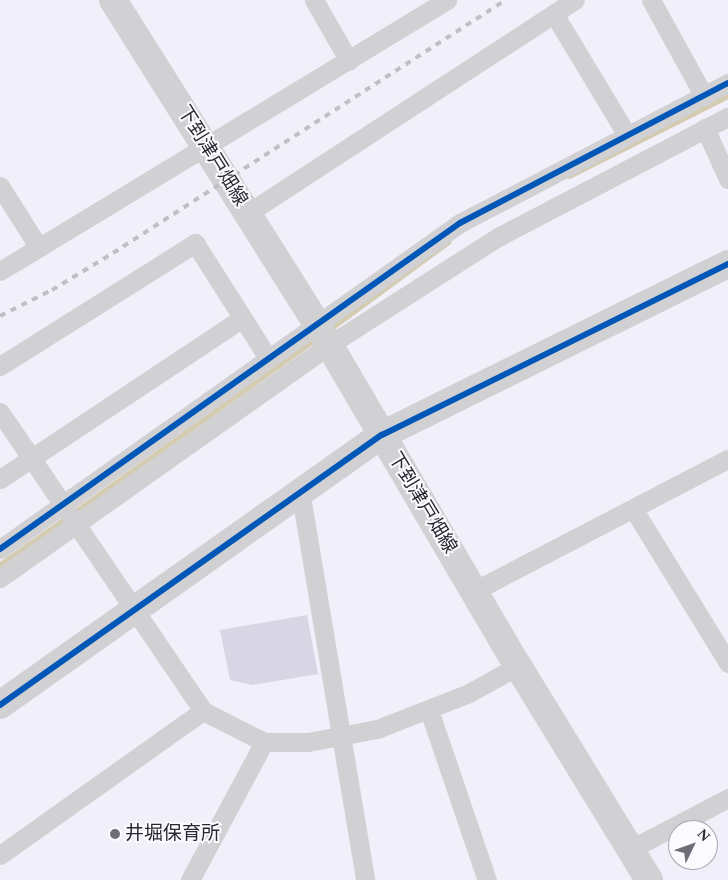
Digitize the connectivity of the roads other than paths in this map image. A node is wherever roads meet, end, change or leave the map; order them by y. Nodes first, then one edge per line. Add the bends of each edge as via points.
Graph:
1 (112, 0) edge
2 (314, 0) edge
3 (447, 0) edge
4 (575, 0) edge
5 (651, 0) edge
6 (424, 6) edge
7 (554, 14) junction
8 (349, 61) junction
9 (728, 83) edge
10 (704, 96) junction
11 (728, 117) edge
12 (705, 128) junction
13 (627, 135) junction
14 (205, 145) junction
15 (728, 179) edge
16 (0, 186) edge
17 (248, 213) junction
18 (39, 248) junction
19 (728, 264) edge
20 (0, 271) edge
21 (242, 318) junction
22 (323, 334) junction
23 (268, 358) junction
24 (0, 366) edge
25 (0, 412) edge
26 (382, 435) junction
27 (31, 456) junction
28 (728, 459) edge
29 (0, 479) edge
30 (300, 490) junction
31 (64, 504) junction
32 (634, 510) junction
33 (78, 524) junction
34 (0, 549) edge
35 (0, 578) edge
36 (474, 591) junction
37 (135, 608) junction
38 (728, 663) edge
39 (518, 666) junction
40 (0, 705) edge
41 (429, 710) junction
42 (203, 711) junction
43 (341, 736) junction
44 (264, 742) junction
45 (728, 798) edge
46 (631, 849) junction
47 (0, 855) edge
48 (190, 880) edge
49 (366, 880) edge
50 (487, 880) edge
51 (649, 880) edge

1 - 14 main road, 下到津戸畑線
2 - 8 street
3 - 6 street
4 - 7 street
5 - 10 street
6 - 8 street
7 - 13 street
7 - 17 street
8 - 14 street
9 - 10 street
10 - 13 street
11 - 12 street
12 - 15 street
12 - 22 street
13 - 22 street via 460,223
14 - 17 main road, 下到津戸畑線
14 - 18 street
16 - 18 street
17 - 22 main road, 下到津戸畑線
18 - 20 street
19 - 26 main road
21 - 23 street
21 - 24 street via 195,243
21 - 27 street
22 - 23 street
22 - 26 main road, 下到津戸畑線
22 - 33 street
23 - 31 street
25 - 27 street
26 - 30 main road
26 - 36 main road, 下到津戸畑線
27 - 29 street
27 - 31 street
28 - 32 street
30 - 37 main road
30 - 43 street
31 - 33 street
31 - 34 street
32 - 36 street
32 - 38 street
33 - 35 street
33 - 37 street
36 - 39 main road, 下到津戸畑線
37 - 40 main road
37 - 42 street
39 - 41 street
39 - 46 main road, 下到津戸畑線
41 - 43 street via 377,729
41 - 50 street
42 - 44 street
42 - 47 street
43 - 44 street via 308,742
43 - 49 street
44 - 48 street
45 - 46 street
46 - 51 main road, 下到津戸畑線

